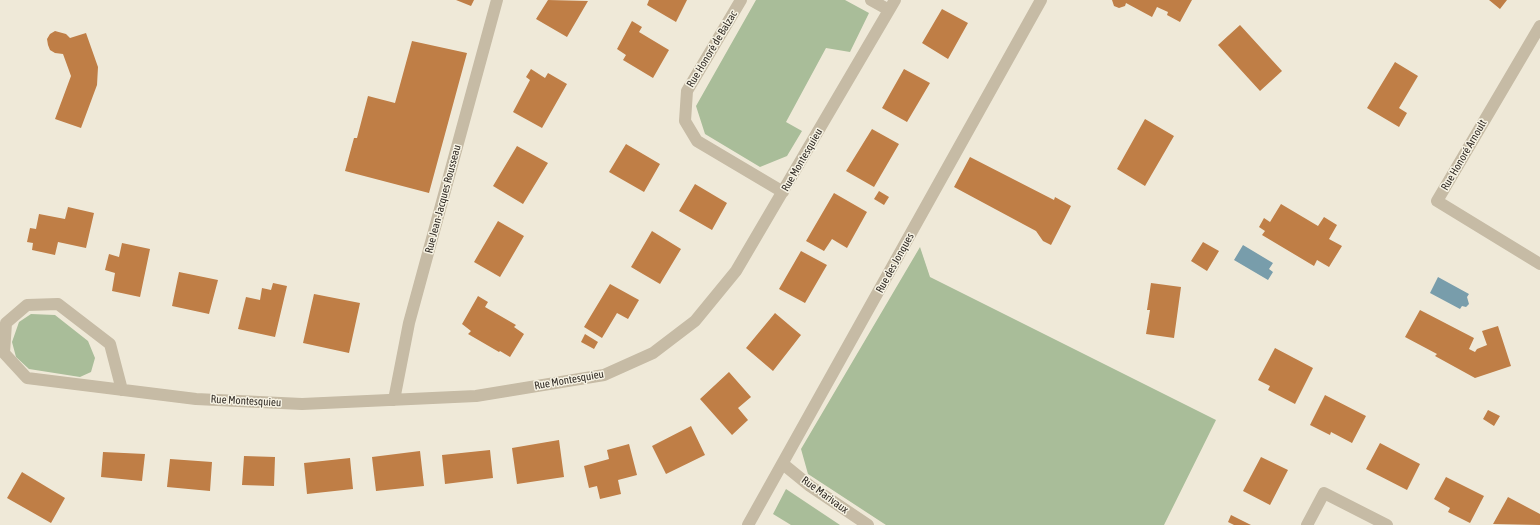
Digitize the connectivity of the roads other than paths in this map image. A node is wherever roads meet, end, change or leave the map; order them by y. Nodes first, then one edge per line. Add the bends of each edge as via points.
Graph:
1 (497, 0) edge
2 (742, 0) edge
3 (871, 0) edge
4 (1041, 0) edge
5 (892, 5) edge
6 (1540, 26) edge
7 (783, 192) junction
8 (1540, 264) edge
9 (122, 390) junction
10 (394, 400) junction
11 (783, 464) junction
12 (748, 525) edge
13 (868, 525) edge
14 (1307, 525) edge
15 (1387, 525) edge

1 - 10 street, Rue Jean-Jacques Rousseau via 409,324
2 - 7 street, Rue Honoré de Balzac via 686,91 685,121 697,141
3 - 5 street
4 - 11 street, Rue des Jonques
5 - 7 street, Rue Montesquieu
6 - 8 street, Rue Honoré Arnoult via 1437,201
7 - 10 street, Rue Montesquieu via 736,272 694,321 653,353 604,375 476,396
9 - 9 street, Rue Montesquieu via 26,378 4,353 6,323 27,305 58,304 110,344
9 - 10 street, Rue Montesquieu via 196,399 302,404
11 - 12 street, Rue des Jonques
11 - 13 street, Rue Marivaux via 810,486
14 - 15 street via 1324,493

